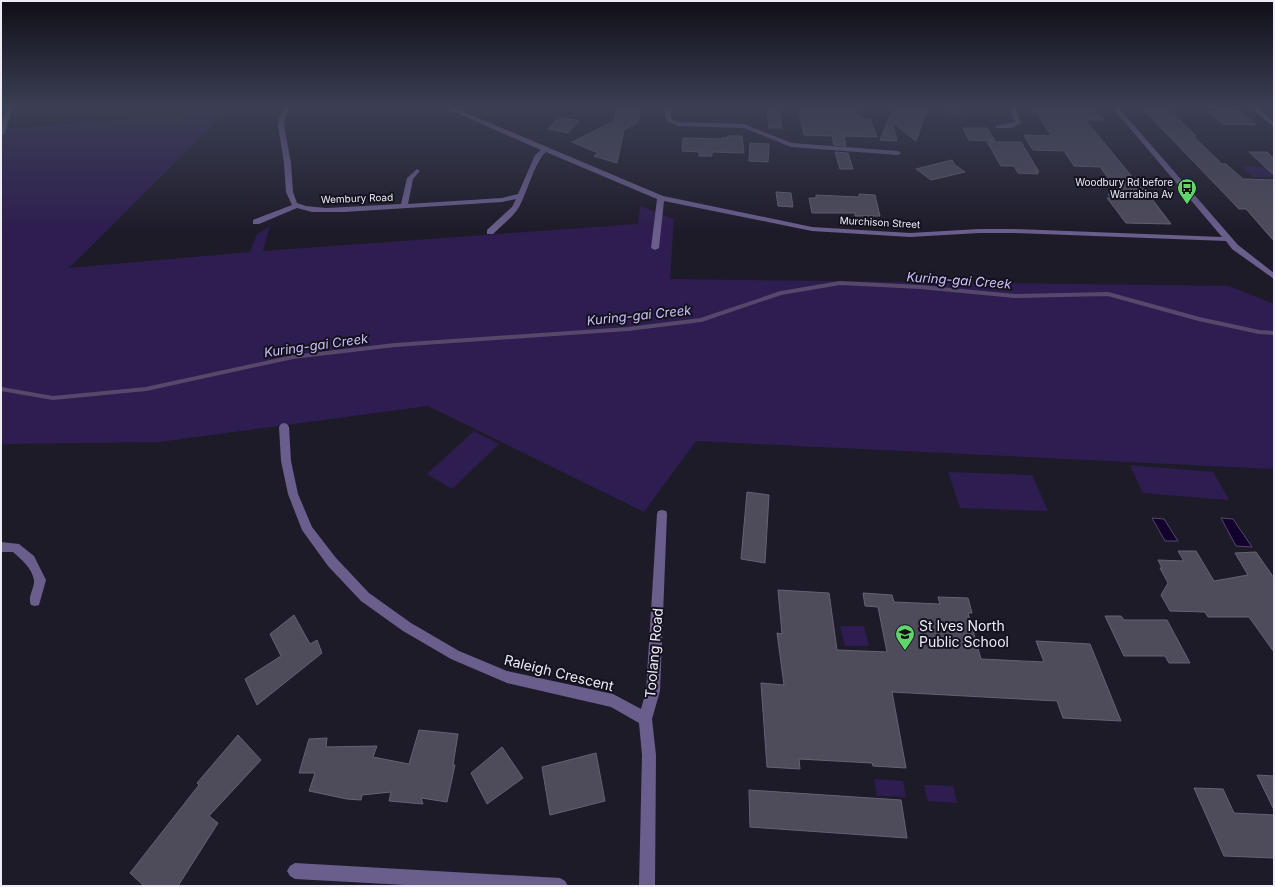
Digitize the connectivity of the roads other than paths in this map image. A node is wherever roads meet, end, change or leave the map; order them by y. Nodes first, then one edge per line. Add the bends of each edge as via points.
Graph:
1 (285, 148) edge
2 (540, 148) edge
3 (836, 148) edge
4 (1150, 148) edge
5 (544, 150) junction
6 (898, 153) dead end
7 (417, 171) dead end
8 (520, 196) junction
9 (661, 198) junction
10 (299, 206) junction
11 (404, 206) junction
12 (256, 222) dead end
13 (490, 232) dead end
14 (1228, 240) junction
15 (655, 248) dead end
16 (1274, 277) edge
17 (284, 427) dead end
18 (662, 514) dead end
19 (1, 547) edge
20 (35, 601) dead end
21 (645, 719) junction
22 (295, 871) dead end
23 (560, 886) edge
24 (647, 886) edge

1 - 10 street via 291,197
2 - 5 street, Murchison Street
3 - 6 street
4 - 14 street
5 - 8 street via 538,155
5 - 9 street, Murchison Street
7 - 11 street via 410,178
8 - 11 street, Wembury Road via 502,200
8 - 13 street via 515,208
9 - 14 street, Murchison Street via 812,229 910,235 1013,231
9 - 15 street
10 - 11 street, Wembury Road via 323,210
10 - 12 street
14 - 16 street
17 - 21 street, Raleigh Crescent via 286,461 293,494 308,530 332,562 365,597 406,627 455,655 507,676 613,701
18 - 21 street, Toolang Road via 653,691
19 - 20 street via 15,546 30,560 40,580
21 - 24 street, Toolang Road via 649,755
22 - 23 street

